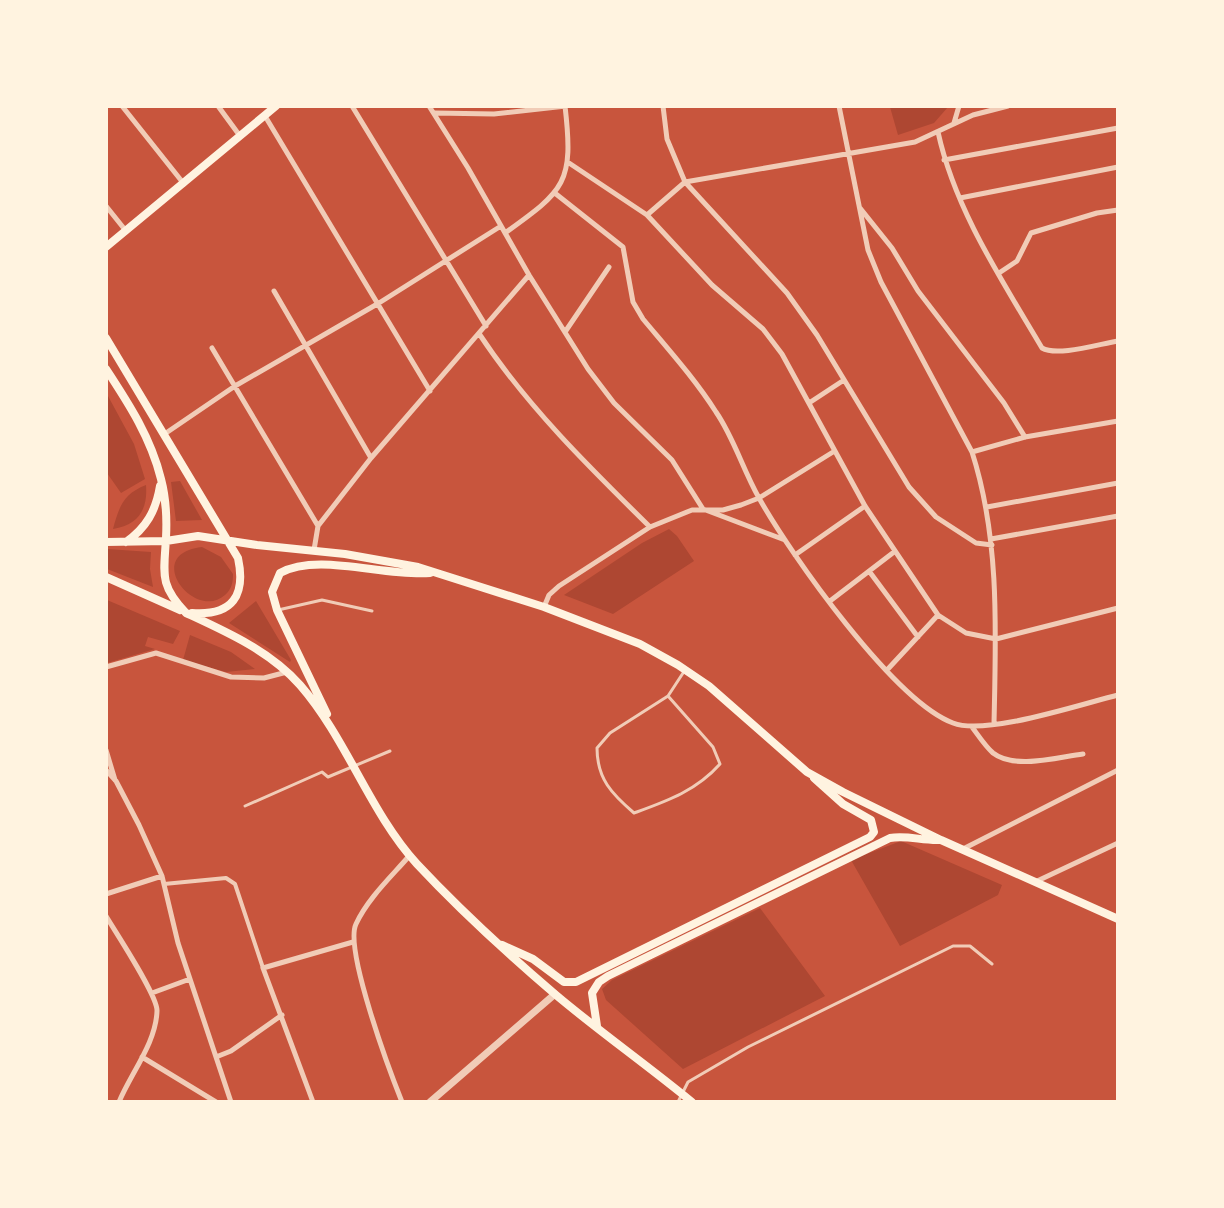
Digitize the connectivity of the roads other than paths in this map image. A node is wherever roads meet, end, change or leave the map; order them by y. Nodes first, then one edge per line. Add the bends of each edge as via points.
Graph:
1 (122, 106) edge
2 (218, 106) edge
3 (276, 106) edge
4 (352, 106) edge
5 (429, 106) edge
6 (663, 106) edge
7 (839, 106) edge
8 (959, 106) edge
9 (1008, 106) edge
10 (565, 107) edge
11 (435, 113) junction
12 (265, 116) junction
13 (954, 123) junction
14 (1118, 128) edge
15 (938, 132) junction
16 (240, 136) junction
17 (849, 155) junction
18 (944, 159) junction
19 (569, 163) junction
20 (1118, 167) edge
21 (685, 182) junction
22 (184, 184) junction
23 (556, 194) junction
24 (960, 198) junction
25 (106, 206) edge
26 (859, 207) junction
27 (1118, 210) edge
28 (647, 215) junction
29 (501, 226) junction
30 (126, 231) junction
31 (505, 233) junction
32 (106, 247) edge
33 (444, 260) junction
34 (609, 267) dead end
35 (999, 273) junction
36 (529, 275) junction
37 (274, 291) dead end
38 (378, 303) junction
39 (486, 326) junction
40 (565, 332) junction
41 (480, 334) junction
42 (106, 338) edge
43 (1118, 341) edge
44 (305, 346) junction
45 (212, 348) dead end
46 (106, 369) edge
47 (844, 380) junction
48 (236, 386) junction
49 (430, 391) junction
50 (809, 403) junction
51 (1118, 421) edge
52 (166, 433) junction
53 (1025, 437) junction
54 (833, 452) junction
55 (972, 452) junction
56 (371, 458) junction
57 (161, 480) junction
58 (1118, 483) edge
59 (759, 498) junction
60 (865, 506) junction
61 (987, 507) junction
62 (703, 509) junction
63 (1118, 516) edge
64 (318, 526) junction
65 (650, 527) junction
66 (227, 539) junction
67 (786, 540) junction
68 (106, 542) edge
69 (166, 542) junction
70 (992, 542) junction
71 (124, 543) junction
72 (314, 550) junction
73 (894, 552) junction
74 (795, 555) junction
75 (869, 571) junction
76 (433, 572) junction
77 (109, 579) edge
78 (830, 601) junction
79 (544, 607) junction
80 (1118, 608) edge
81 (277, 610) junction
82 (372, 611) dead end
83 (186, 613) junction
84 (938, 615) junction
85 (918, 637) junction
86 (996, 639) junction
87 (106, 667) edge
88 (686, 669) junction
89 (887, 670) junction
90 (287, 672) junction
91 (1118, 695) edge
92 (668, 696) junction
93 (994, 723) junction
94 (972, 727) junction
95 (335, 734) junction
96 (106, 750) edge
97 (390, 751) dead end
98 (1083, 754) dead end
99 (354, 766) junction
100 (106, 770) edge
101 (1118, 770) edge
102 (807, 772) junction
103 (116, 781) junction
104 (245, 806) dead end
105 (941, 840) junction
106 (1118, 843) edge
107 (961, 850) junction
108 (410, 855) junction
109 (162, 876) junction
110 (1035, 882) junction
111 (164, 884) junction
112 (107, 892) edge
113 (106, 916) edge
114 (1118, 920) edge
115 (353, 942) junction
116 (499, 944) junction
117 (992, 964) dead end
118 (263, 968) junction
119 (190, 979) junction
120 (152, 993) junction
121 (555, 994) junction
122 (282, 1015) junction
123 (597, 1026) junction
124 (142, 1057) junction
125 (216, 1057) junction
126 (680, 1097) edge
127 (119, 1101) edge
128 (216, 1101) edge
129 (231, 1101) edge
130 (313, 1101) edge
131 (402, 1101) edge
132 (430, 1101) edge
133 (692, 1101) edge

1 - 22 street
2 - 16 street
3 - 12 main road
4 - 33 street
5 - 11 street
6 - 21 street via 667,139
7 - 17 street
8 - 13 street
9 - 13 street
10 - 11 street via 494,114
10 - 19 street
11 - 29 street
12 - 16 main road
12 - 38 street
13 - 15 street
14 - 18 street
15 - 17 street via 915,142
15 - 18 street
16 - 22 main road
17 - 21 street
17 - 26 street
18 - 24 street
19 - 23 street
19 - 28 street
20 - 24 street
21 - 28 street
21 - 47 street via 787,293
22 - 30 main road
23 - 31 street
23 - 59 street via 623,247 633,302 718,414
24 - 35 street
25 - 30 street
26 - 53 street via 1005,403
26 - 55 street via 868,250 881,282
27 - 35 street via 1031,233 1017,261
28 - 50 street via 712,285 763,329
29 - 31 street
29 - 33 street
30 - 32 main road
31 - 36 street
33 - 38 street
33 - 39 street
34 - 40 street
35 - 43 street via 1048,352
36 - 39 street
36 - 40 street
37 - 44 street
38 - 44 street
38 - 49 street
39 - 41 street
40 - 62 street via 614,403 672,460
41 - 49 street
41 - 65 street via 547,422
42 - 52 main road
44 - 48 street
44 - 56 street
45 - 48 street
46 - 57 main road via 139,421
47 - 50 street
47 - 70 street via 909,487 936,517 976,543
48 - 52 street
48 - 64 street
49 - 56 street
50 - 54 street
51 - 53 street
52 - 66 main road
53 - 55 street
54 - 59 street
54 - 60 street
55 - 61 street
56 - 64 street
57 - 69 main road
57 - 71 main road via 149,520
58 - 61 street
59 - 62 street via 723,510
59 - 67 street
60 - 73 street
60 - 74 street
61 - 70 street
62 - 65 street
62 - 67 street
63 - 70 street
64 - 72 street
65 - 79 street via 559,586
66 - 69 main road via 198,536
66 - 72 main road
66 - 83 main road via 241,573 238,595 214,612
67 - 74 street
68 - 71 main road
69 - 71 main road
69 - 83 main road via 166,586
70 - 86 street
72 - 76 main road via 399,562
73 - 75 street
73 - 84 street
74 - 78 street
75 - 78 street
75 - 85 street
76 - 79 main road
76 - 81 main road via 384,572 305,564 291,567 273,582
77 - 83 main road
78 - 89 street
79 - 88 main road via 640,644
80 - 86 street
81 - 82 lane via 322,600
81 - 95 main road
83 - 90 main road via 234,635
84 - 85 street
84 - 86 street via 966,633
85 - 89 street
86 - 93 street
87 - 90 street via 156,653 231,677 264,678
88 - 92 lane
88 - 102 main road
89 - 94 street via 927,709 953,723
90 - 95 main road
91 - 93 street
92 - 92 lane via 610,733 597,748 597,763 611,793 634,813 705,781 720,764 713,747
93 - 94 street
94 - 98 street via 994,754 1008,760
95 - 99 main road
96 - 103 street
97 - 99 lane
99 - 104 lane via 328,777 322,772
99 - 108 main road
100 - 103 street
101 - 107 street
102 - 105 main road
102 - 116 main road via 843,804 871,820 874,832 870,837 576,982 564,982 533,958
103 - 109 street
105 - 107 main road
105 - 123 main road via 890,838 608,976 592,993
106 - 110 street
107 - 110 main road
108 - 115 street via 361,916
108 - 116 main road
109 - 111 street
109 - 112 street
110 - 114 main road
111 - 118 street via 226,878 235,884
111 - 119 street
113 - 120 street
115 - 118 street
115 - 131 street via 375,1025
116 - 121 main road
117 - 126 lane via 970,946 953,946 748,1047 688,1082
118 - 122 street
119 - 120 street
119 - 125 street
120 - 124 street via 158,1009
121 - 123 main road
121 - 132 street
122 - 125 street
122 - 130 street
123 - 126 main road
124 - 127 street
124 - 128 street
125 - 129 street
126 - 133 main road

